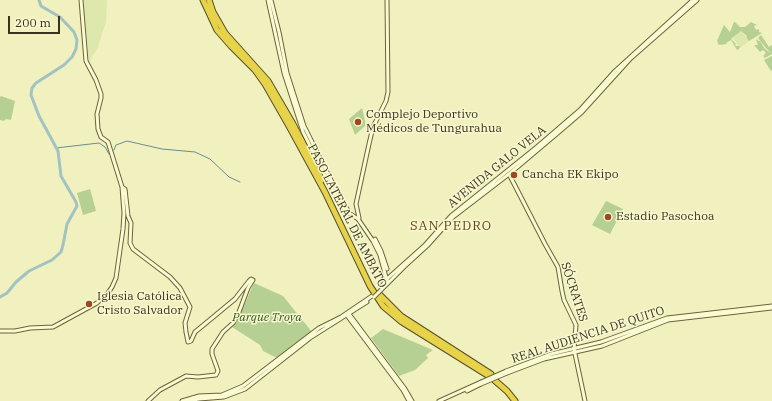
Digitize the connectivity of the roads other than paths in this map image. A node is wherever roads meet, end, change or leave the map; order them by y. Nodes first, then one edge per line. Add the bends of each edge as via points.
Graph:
1 (82, 0) edge
2 (203, 0) edge
3 (209, 0) edge
4 (270, 0) edge
5 (387, 0) edge
6 (693, 0) edge
7 (697, 0) edge
8 (666, 27) junction
9 (508, 173) junction
10 (122, 187) junction
11 (356, 206) junction
12 (347, 209) junction
13 (358, 218) junction
14 (388, 280) junction
15 (772, 307) edge
16 (347, 314) junction
17 (0, 331) edge
18 (574, 350) junction
19 (481, 383) junction
20 (148, 401) edge
21 (182, 401) edge
22 (188, 401) edge
23 (411, 401) edge
24 (439, 401) edge
25 (444, 401) edge
26 (515, 401) edge
27 (518, 401) edge
28 (585, 401) edge

1 - 10 street via 86,61 102,98 97,114 98,129 110,147
2 - 26 highway, PASO LATERAL DE AMBATO via 217,30 265,84 325,192 370,286 384,306 402,322 492,378
3 - 27 highway, PASO LATERAL DE AMBATO via 223,29 272,87 328,191 380,297 400,316 493,375
4 - 12 street via 287,73 304,126 342,204
4 - 13 street via 284,73 302,128 339,203
5 - 11 street via 388,92 373,127
6 - 8 street, AVENIDA GALO VELA
7 - 8 street, AVENIDA GALO VELA
8 - 9 street, AVENIDA GALO VELA via 631,58 581,111
9 - 14 street, AVENIDA GALO VELA via 453,217 427,246
9 - 18 street, SÓCRATES via 558,267 563,296 576,325
10 - 17 street via 123,229 116,278 108,293 97,303 53,327
10 - 20 street via 125,189 131,224 132,247 175,282 190,307 185,323 188,342 195,332 235,299 250,280 253,281 239,312 212,349 218,371 216,375 186,376 160,390
11 - 12 street
11 - 13 street
12 - 13 street
13 - 14 street via 379,247
14 - 16 street, AVENIDA GALO VELA, bridge via 373,297
15 - 18 street, REAL AUDIENCIA DE QUITO via 667,318
16 - 21 street, AVENIDA GALO VELA via 319,328 243,386 222,395 199,396
16 - 22 street, AVENIDA GALO VELA via 310,338 245,388 229,396
16 - 23 street
18 - 19 street, REAL AUDIENCIA DE QUITO, bridge via 551,354
18 - 28 street, SÓCRATES
19 - 24 street, REAL AUDIENCIA DE QUITO
19 - 25 street, REAL AUDIENCIA DE QUITO

